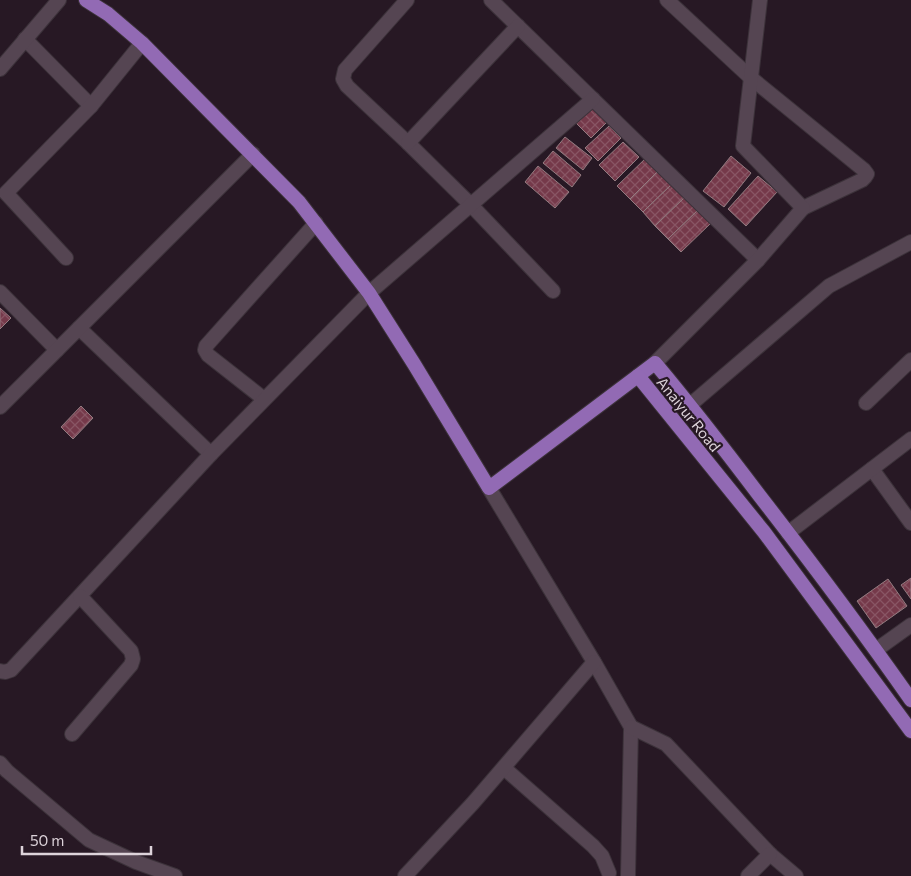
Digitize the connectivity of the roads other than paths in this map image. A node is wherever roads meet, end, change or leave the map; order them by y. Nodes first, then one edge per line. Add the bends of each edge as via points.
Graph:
1 (59, 0) edge
2 (86, 0) edge
3 (407, 0) edge
4 (491, 0) edge
5 (667, 0) edge
6 (760, 0) edge
7 (518, 26) junction
8 (25, 40) junction
9 (142, 43) junction
10 (0, 69) edge
11 (750, 78) junction
12 (593, 99) junction
13 (90, 106) junction
14 (408, 143) junction
15 (253, 154) junction
16 (471, 205) junction
17 (803, 208) junction
18 (316, 224) junction
19 (911, 242) edge
20 (66, 258) dead end
21 (758, 260) junction
22 (553, 291) dead end
23 (0, 292) edge
24 (369, 293) junction
25 (79, 328) junction
26 (57, 350) junction
27 (911, 360) edge
28 (655, 363) junction
29 (638, 376) junction
30 (264, 399) junction
31 (866, 402) dead end
32 (690, 405) junction
33 (0, 407) edge
34 (911, 439) edge
35 (211, 454) junction
36 (872, 470) junction
37 (489, 488) junction
38 (911, 523) edge
39 (788, 533) junction
40 (80, 596) junction
41 (911, 625) edge
42 (876, 650) junction
43 (594, 662) junction
44 (0, 671) edge
45 (911, 700) edge
46 (631, 727) junction
47 (911, 731) edge
48 (72, 734) dead end
49 (0, 763) edge
50 (504, 768) junction
51 (770, 854) junction
52 (628, 869) edge
53 (606, 874) edge
54 (175, 876) edge
55 (405, 876) edge
56 (748, 876) edge
57 (796, 876) edge

1 - 8 street
2 - 9 main road
3 - 14 street via 345,70 343,79 346,86
4 - 7 street
5 - 11 street
6 - 11 street
7 - 12 street
7 - 14 street
8 - 10 street
8 - 13 street
9 - 13 street
9 - 15 main road
11 - 17 street via 743,146
11 - 17 street via 867,174 862,180
12 - 16 street
12 - 21 street
13 - 20 street via 6,193
14 - 16 street
15 - 18 main road via 300,202
15 - 25 street
16 - 22 street
16 - 24 street
17 - 21 street
18 - 24 main road
18 - 30 street via 206,346 208,355
19 - 32 street via 829,286
21 - 28 street
23 - 26 street
24 - 30 street
24 - 37 main road
25 - 26 street
25 - 35 street
26 - 33 street
27 - 31 street
28 - 29 main road, Anaiyur Road
28 - 32 main road, Anaiyur Road
29 - 37 main road
29 - 47 main road, Anaiyur Road via 764,532
30 - 35 street
32 - 39 main road, Anaiyur Road
34 - 36 street
35 - 40 street
36 - 38 street
36 - 39 street
37 - 43 street
39 - 42 main road, Anaiyur Road
40 - 44 street via 11,670
40 - 48 street via 134,659
41 - 42 street
42 - 45 main road, Anaiyur Road
43 - 46 street
43 - 50 street
46 - 51 street via 666,744
46 - 52 street
49 - 54 street via 89,840
50 - 53 street via 593,846 602,856
50 - 55 street
51 - 56 street
51 - 57 street
52 - 53 street

